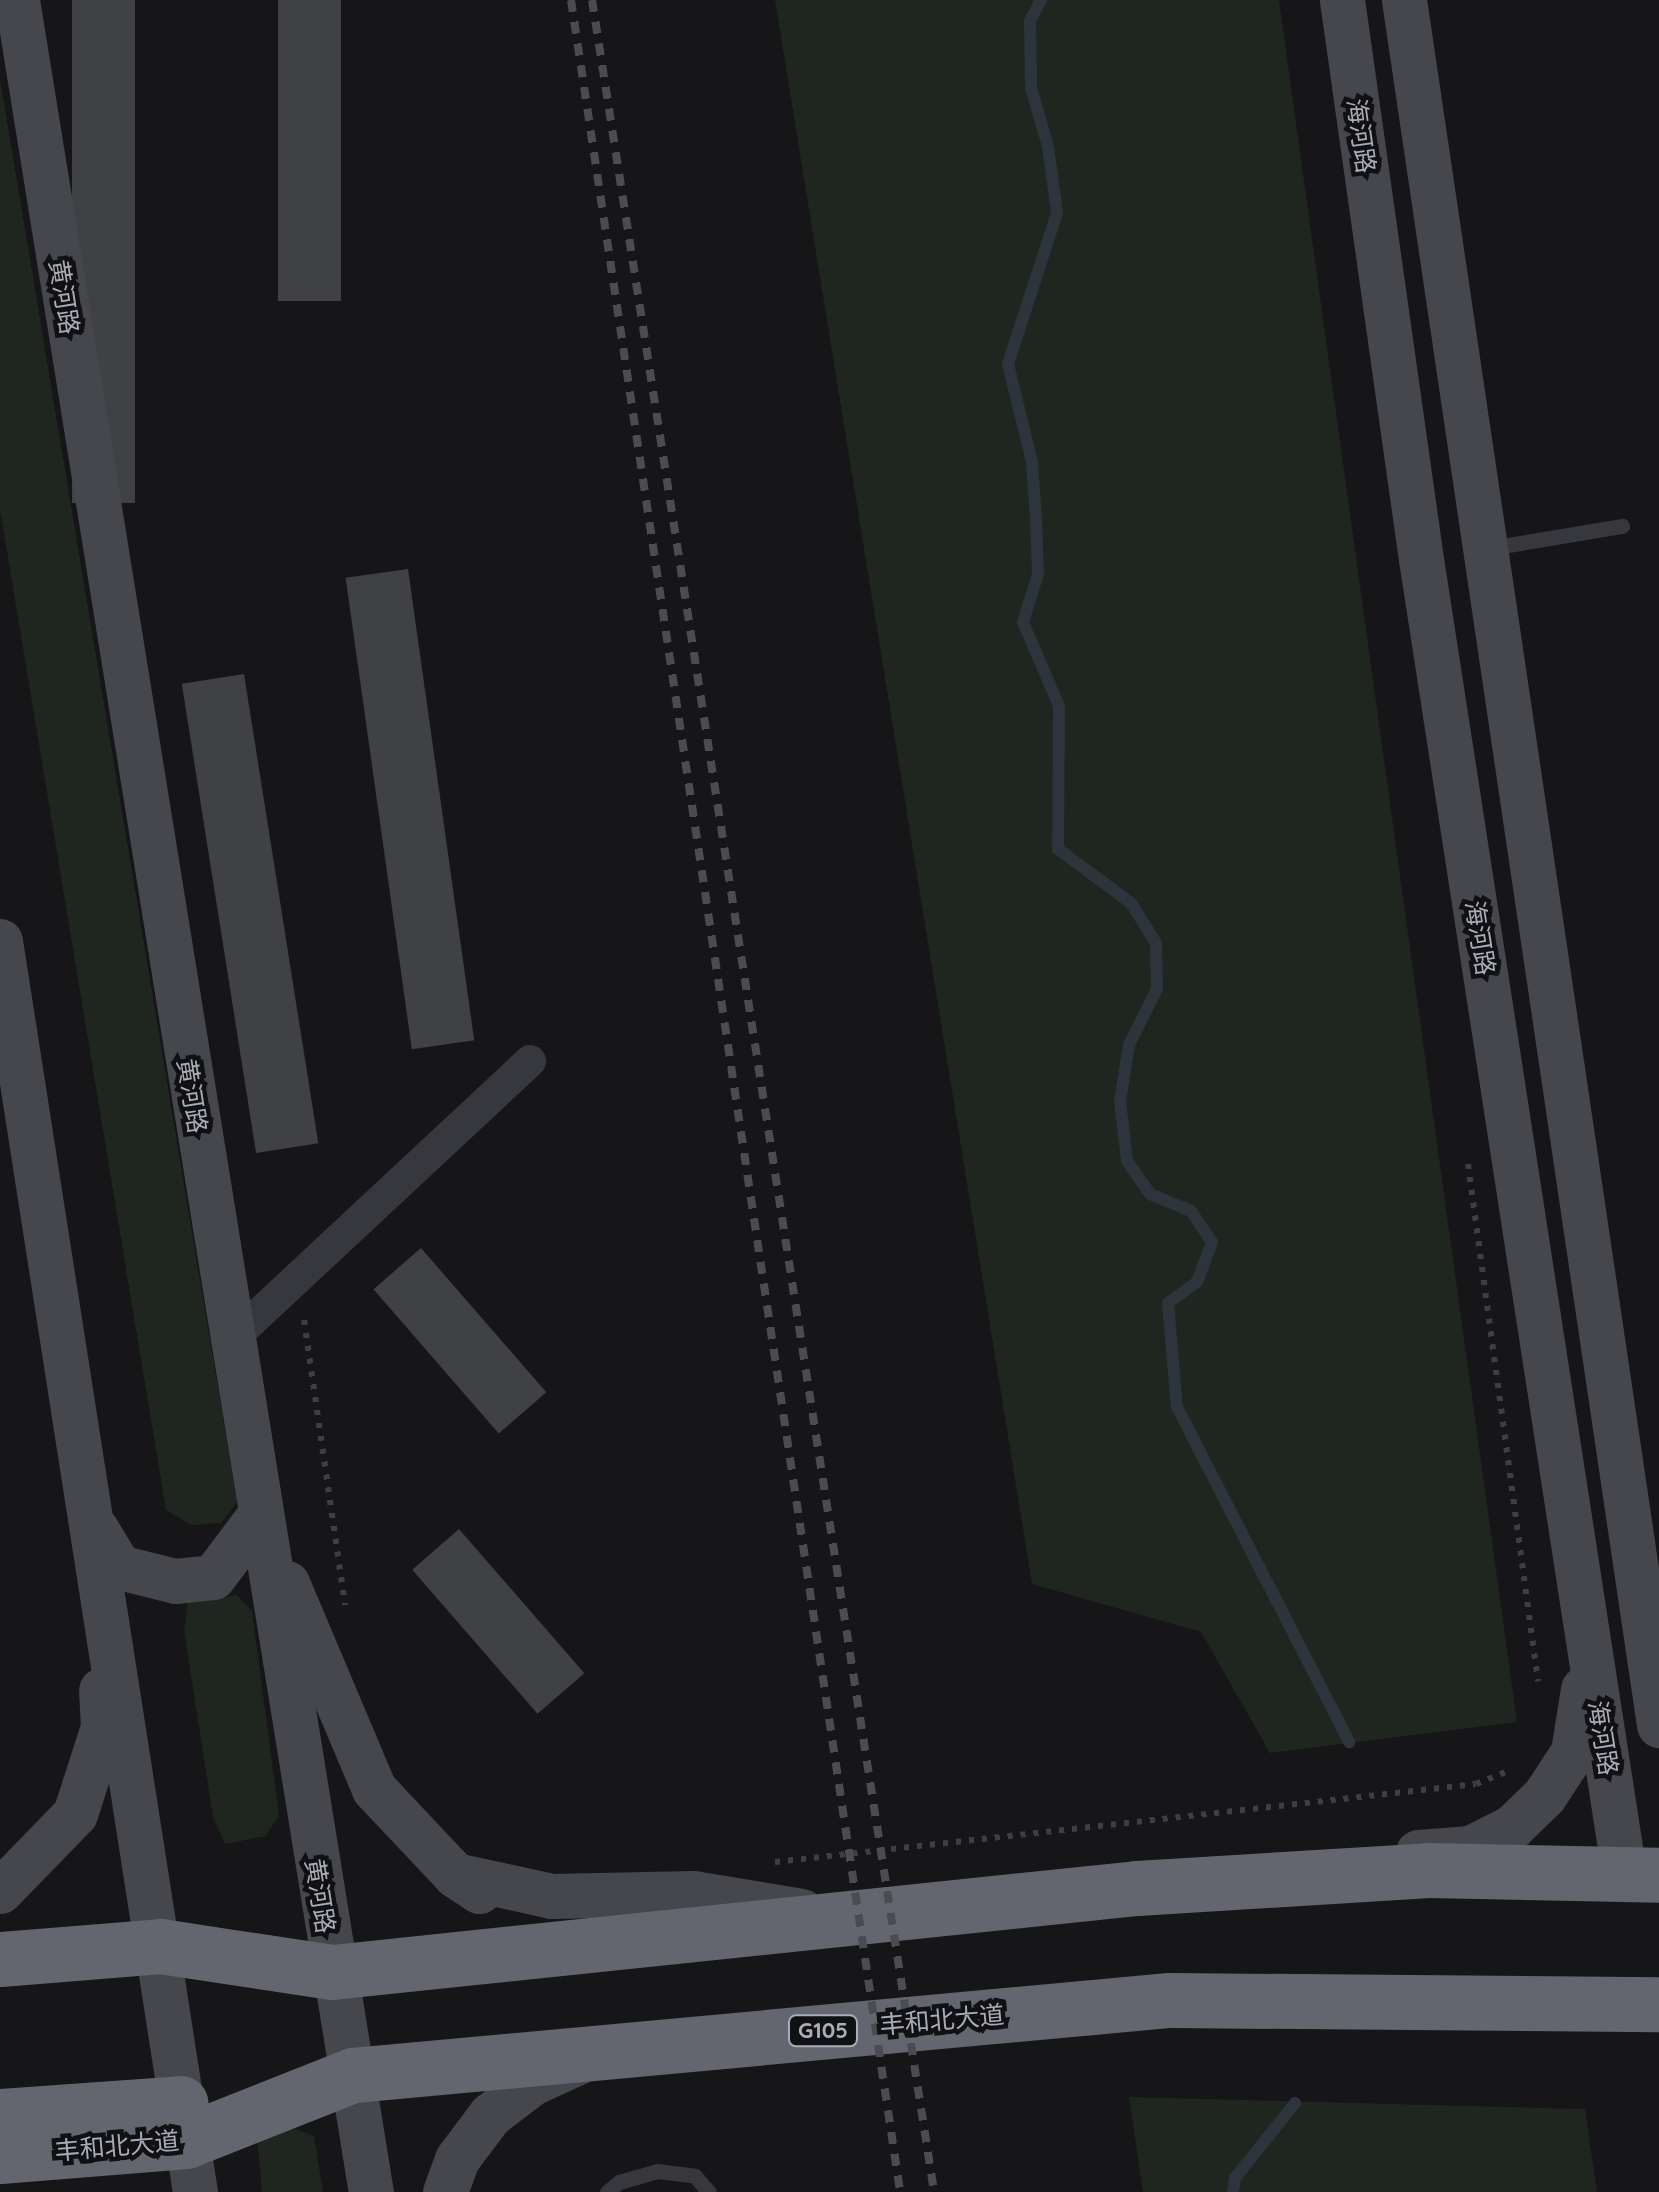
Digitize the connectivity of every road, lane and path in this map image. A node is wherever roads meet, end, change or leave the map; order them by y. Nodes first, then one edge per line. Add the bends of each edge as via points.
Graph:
1 (17, 0) edge
2 (1342, 0) edge
3 (1404, 0) edge
4 (1622, 526) dead end
5 (1486, 549) junction
6 (0, 941) edge
7 (530, 1061) dead end
8 (1464, 1143) dead end
9 (302, 1274) junction
10 (230, 1340) junction
11 (259, 1516) junction
12 (93, 1523) junction
13 (347, 1613) dead end
14 (1589, 1647) junction
15 (1538, 1693) dead end
16 (1659, 1725) edge
17 (1514, 1769) dead end
18 (758, 1864) dead end
19 (1642, 1874) edge
20 (455, 1875) junction
21 (0, 1891) edge
22 (603, 1944) junction
23 (160, 1946) junction
24 (0, 1959) edge
25 (332, 1972) junction
26 (1659, 2004) edge
27 (601, 2052) junction
28 (353, 2074) junction
29 (0, 2116) edge
30 (187, 2146) edge
31 (0, 2156) edge
32 (371, 2192) edge
33 (445, 2192) edge
34 (607, 2192) edge
35 (709, 2192) edge

1 - 10 street, 黄河路
2 - 14 street, 海河路
3 - 5 street
4 - 5 lane
5 - 16 street
6 - 12 street
7 - 9 street
8 - 15 path
9 - 10 street
9 - 13 path via 306,1368
10 - 11 street, 黄河路
11 - 12 street via 213,1577 175,1581 120,1568
11 - 20 street via 374,1790
11 - 25 street, 黄河路
12 - 21 street via 103,1727 74,1814
12 - 23 street
14 - 19 street, 海河路
14 - 20 street via 1574,1752 1512,1828 1470,1848 1252,1855 808,1912 693,1893 552,1896
17 - 18 path via 1476,1784
19 - 22 highway via 1428,1870 1136,1888
20 - 22 street via 521,1918
22 - 25 highway
23 - 24 highway
23 - 25 highway
23 - 30 street
25 - 28 street, 黄河路
26 - 27 highway, 丰和北大道 / G105 via 1170,2000
27 - 28 highway, 丰和北大道 / G105
27 - 33 street via 532,2082 490,2115 457,2159
28 - 30 highway, 丰和北大道 / G105
28 - 32 street, 黄河路
29 - 30 highway
30 - 31 highway, 丰和北大道 / G105
34 - 35 lane via 657,2171 695,2176

